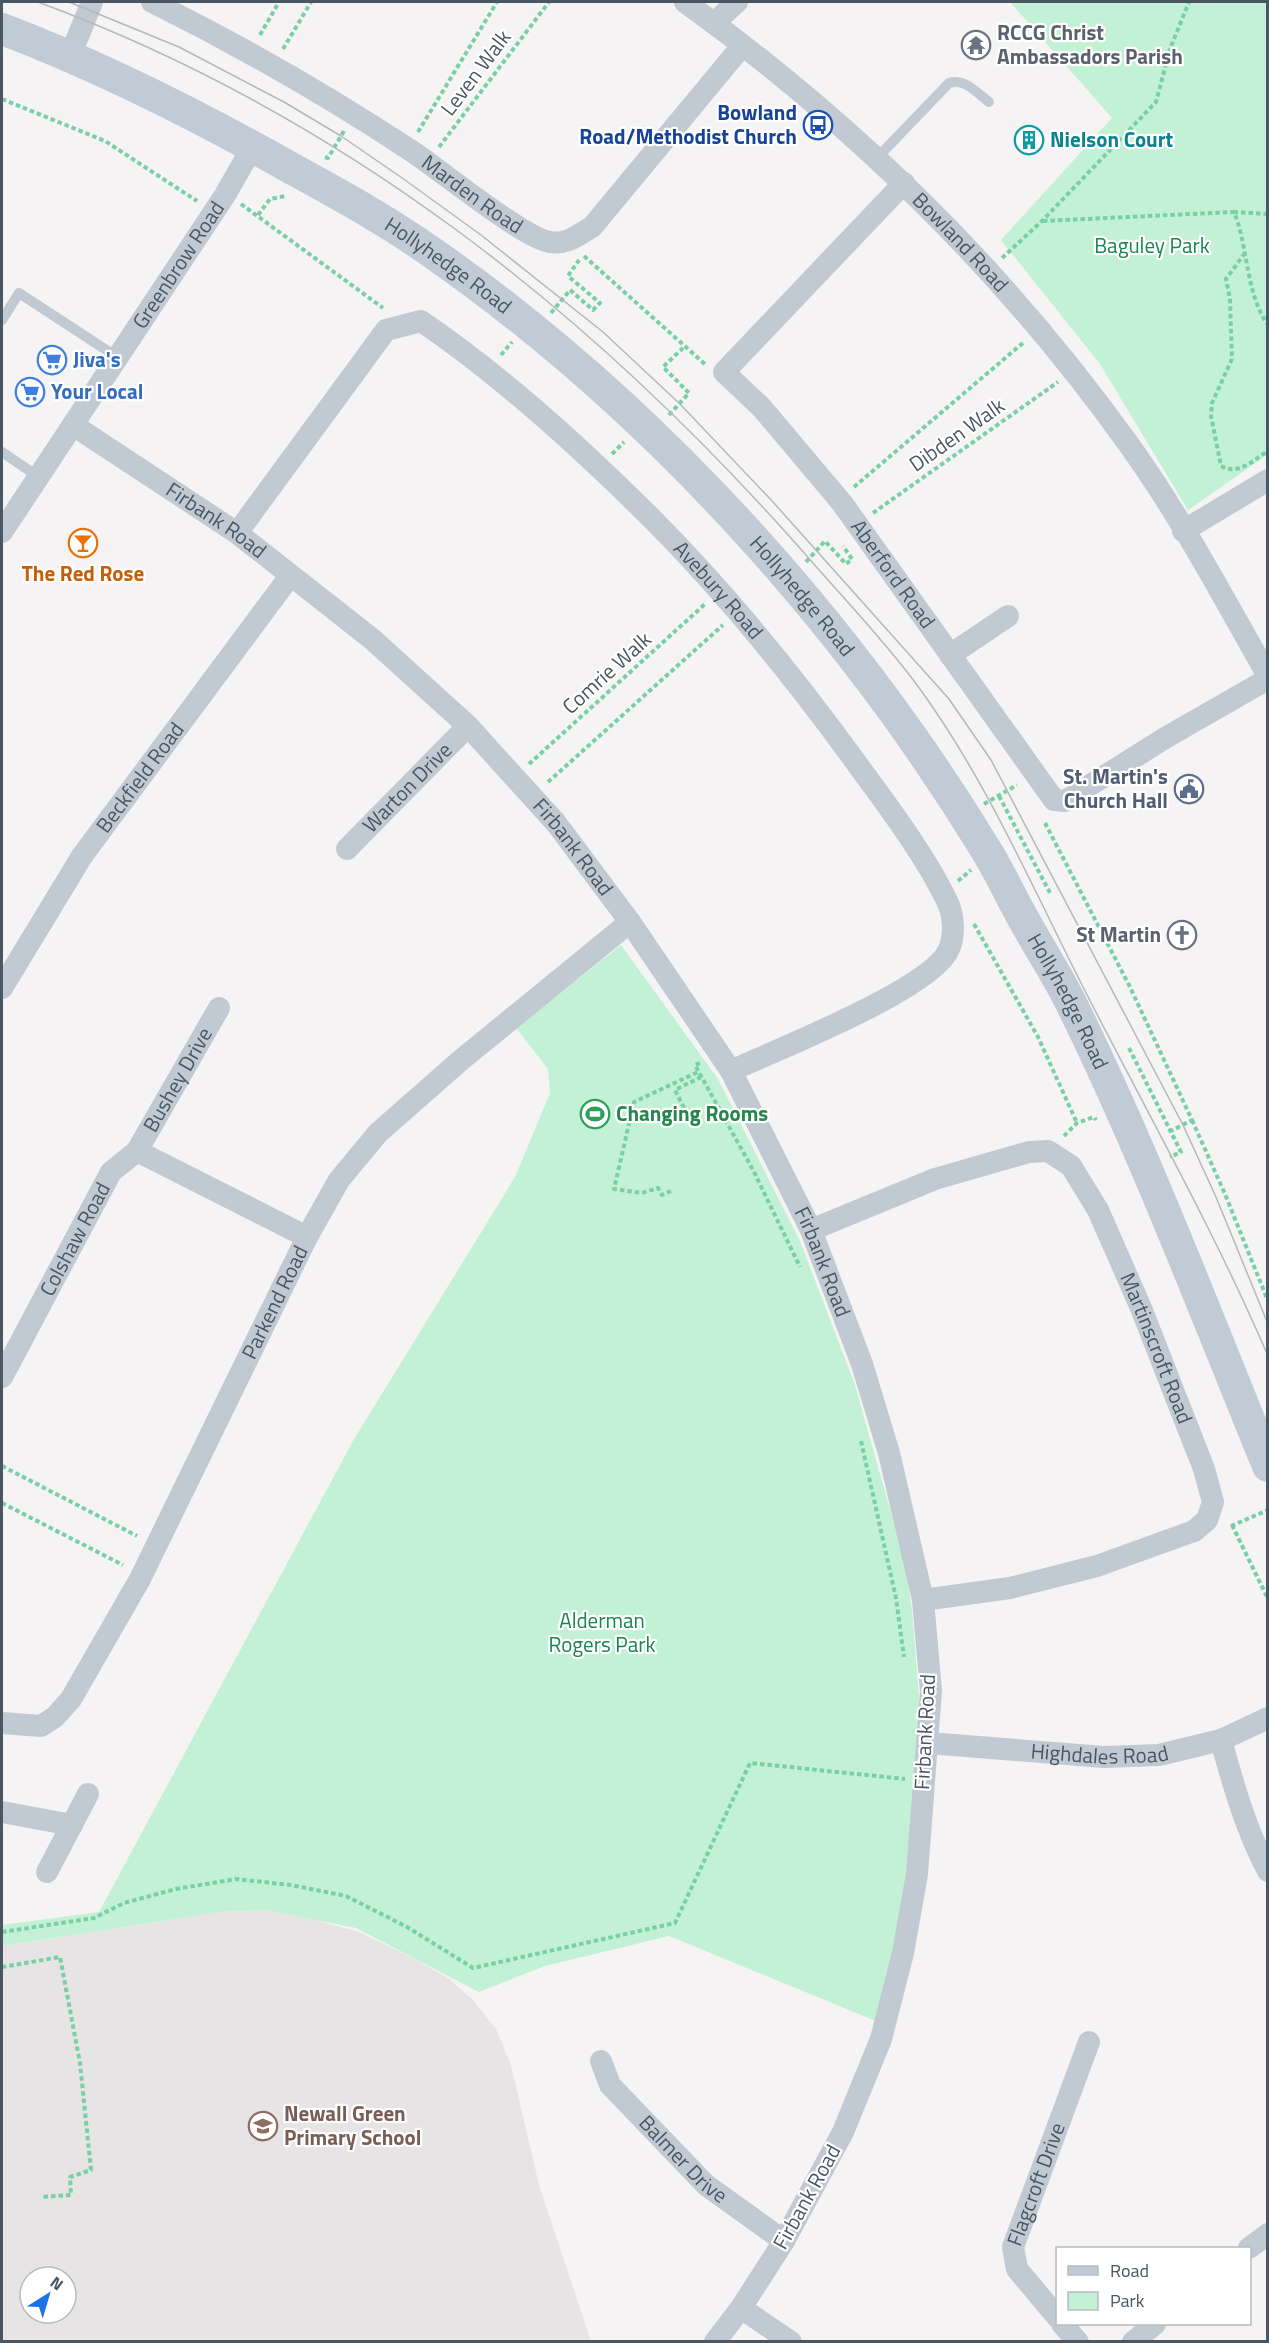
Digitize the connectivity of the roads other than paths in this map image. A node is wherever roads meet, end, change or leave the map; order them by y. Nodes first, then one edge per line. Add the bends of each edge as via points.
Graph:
1 (92, 2) edge
2 (152, 2) edge
3 (685, 2) edge
4 (737, 2) edge
5 (714, 23) junction
6 (2, 29) edge
7 (742, 46) junction
8 (70, 56) junction
9 (989, 102) dead end
10 (253, 146) junction
11 (877, 158) junction
12 (904, 183) junction
13 (2, 320) edge
14 (117, 357) junction
15 (73, 425) junction
16 (2, 452) edge
17 (39, 478) junction
18 (1268, 480) edge
19 (1183, 531) junction
20 (2, 532) edge
21 (237, 533) junction
22 (290, 576) junction
23 (1008, 616) dead end
24 (950, 655) junction
25 (1268, 677) edge
26 (468, 726) junction
27 (347, 849) dead end
28 (630, 922) junction
29 (2, 988) edge
30 (219, 1008) dead end
31 (725, 1062) junction
32 (137, 1151) junction
33 (811, 1230) junction
34 (307, 1237) junction
35 (2, 1377) edge
36 (1268, 1466) edge
37 (923, 1600) junction
38 (1268, 1718) edge
39 (2, 1723) edge
40 (1221, 1740) junction
41 (928, 1743) junction
42 (88, 1794) dead end
43 (2, 1812) edge
44 (72, 1825) junction
45 (1268, 1870) edge
46 (47, 1872) dead end
47 (1089, 2042) dead end
48 (601, 2061) dead end
49 (1268, 2234) edge
50 (784, 2241) junction
51 (1250, 2247) edge
52 (741, 2308) junction
53 (1056, 2316) edge
54 (1063, 2325) edge
55 (1154, 2325) edge
56 (715, 2342) edge
57 (791, 2342) edge
58 (1078, 2342) edge
59 (1133, 2342) edge

1 - 8 street
2 - 7 street, Marden Road via 408,148 527,231 549,242 568,242 592,227
3 - 5 street, Bowland Road
4 - 5 street
5 - 7 street, Bowland Road
6 - 8 street, Hollyhedge Road
7 - 11 street, Bowland Road
8 - 10 street, Hollyhedge Road via 127,80
9 - 11 lane via 969,85 949,83
10 - 14 street, Greenbrow Road via 220,203
10 - 36 street, Hollyhedge Road via 345,197 480,287 641,425 702,485 861,667 989,854 1076,1015 1188,1269
11 - 12 street, Bowland Road
12 - 19 street, Bowland Road via 1040,328 1128,443
12 - 24 street, Aberford Road via 724,372 762,408 840,500
13 - 14 lane via 19,292
14 - 15 street, Greenbrow Road
15 - 17 street, Greenbrow Road
15 - 21 street, Firbank Road
16 - 17 lane
17 - 20 street, Greenbrow Road
18 - 19 street
19 - 25 street, Bowland Road
21 - 22 street, Firbank Road
21 - 31 street, Avebury Road via 386,330 421,321 549,420 640,507 719,591 803,688 894,814 944,895 954,929 949,951 936,967 892,996
22 - 26 street, Firbank Road via 372,639
22 - 29 street, Beckfield Road via 82,856
23 - 24 street
24 - 25 street, Aberford Road via 1059,807
26 - 27 street, Warton Drive
26 - 28 street, Firbank Road via 556,824
28 - 31 street, Firbank Road
28 - 34 street, Parkend Road via 378,1133 339,1180
30 - 32 street, Bushey Drive
31 - 33 street, Firbank Road
32 - 34 street
32 - 35 street, Colshaw Road via 111,1173
33 - 37 street, Firbank Road via 862,1364 886,1442
33 - 37 street, Martinscroft Road via 935,1179 1029,1152 1048,1151 1071,1166 1098,1210 1204,1469 1213,1502 1207,1520 1194,1531 1097,1566 1010,1588
34 - 39 street, Parkend Road via 143,1575 72,1699 41,1726
37 - 41 street, Firbank Road via 931,1691
38 - 40 street, Highdales Road
40 - 41 street, Highdales Road via 1159,1755 1104,1757
40 - 45 street via 1236,1793
41 - 50 street, Firbank Road via 917,1874 903,1953 881,2039 843,2132
42 - 44 street
43 - 44 street
44 - 46 street
47 - 53 street, Flagcroft Drive via 1012,2247 1017,2269
48 - 50 street, Balmer Drive via 610,2085 705,2185
49 - 51 street
50 - 52 street, Firbank Road
52 - 56 street, Firbank Road
52 - 57 street
54 - 58 street
55 - 59 street

